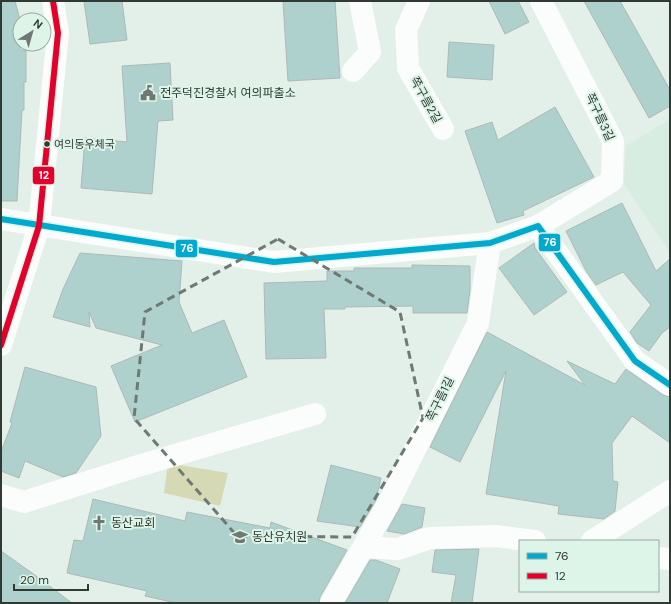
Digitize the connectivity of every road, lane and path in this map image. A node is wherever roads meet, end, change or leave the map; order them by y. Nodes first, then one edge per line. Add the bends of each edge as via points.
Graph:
1 (52, 1) edge
2 (360, 1) edge
3 (418, 1) edge
4 (541, 1) edge
5 (353, 71) dead end
6 (443, 129) dead end
7 (1, 220) edge
8 (39, 226) junction
9 (538, 226) junction
10 (490, 243) junction
11 (1, 345) edge
12 (670, 385) edge
13 (314, 414) dead end
14 (670, 491) edge
15 (1, 495) edge
16 (527, 540) edge
17 (594, 540) edge
18 (364, 547) junction
19 (659, 558) edge
20 (670, 559) edge
21 (331, 603) edge

1 - 8 street via 58,33
2 - 5 street via 370,52
3 - 6 street, 쪽구름2길 via 406,30 408,68
4 - 9 street, 쪽구름3길 via 613,141 612,181
7 - 8 street
8 - 10 street via 274,262
8 - 11 street
9 - 10 street
9 - 12 street via 635,361
10 - 18 street, 쪽구름1길 via 478,323
13 - 15 street via 24,502
14 - 17 street
16 - 18 street via 496,536 430,538 398,549
18 - 21 street, 쪽구름1길
19 - 20 street

